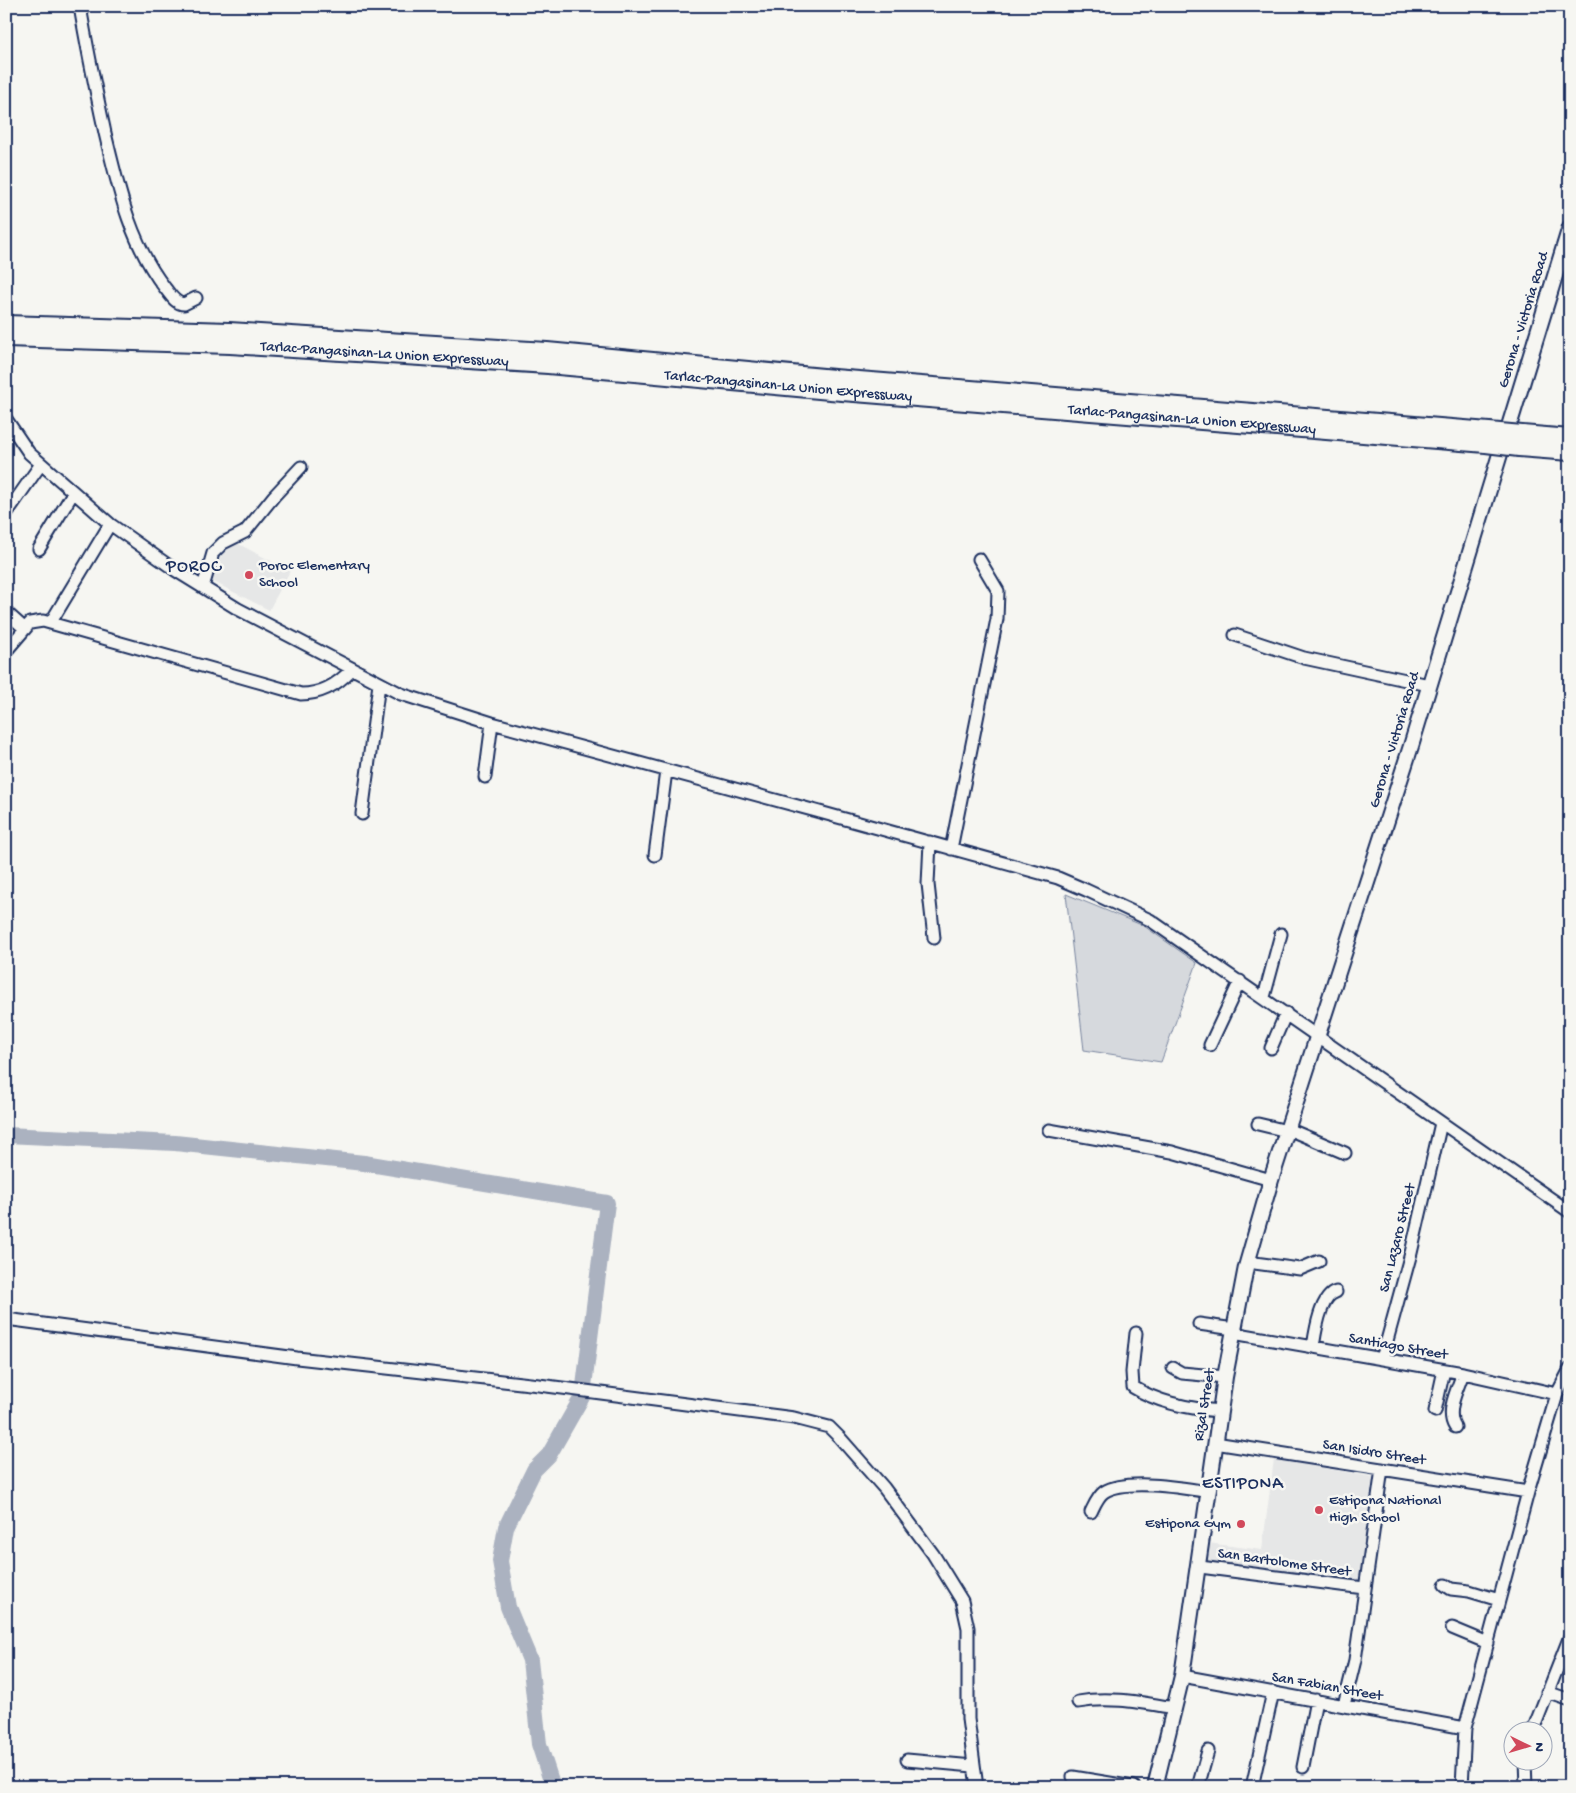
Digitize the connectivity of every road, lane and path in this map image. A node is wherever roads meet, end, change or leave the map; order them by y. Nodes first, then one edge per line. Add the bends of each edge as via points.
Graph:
1 (80, 6) edge
2 (1570, 227) edge
3 (196, 298) dead end
4 (6, 324) edge
5 (6, 338) edge
6 (7, 422) edge
7 (1517, 435) junction
8 (1487, 438) junction
9 (1570, 438) edge
10 (1570, 452) edge
11 (1500, 454) dead end
12 (41, 464) junction
13 (300, 467) dead end
14 (73, 493) junction
15 (6, 514) edge
16 (110, 524) junction
17 (39, 549) dead end
18 (979, 559) dead end
19 (203, 587) junction
20 (6, 612) edge
21 (51, 622) junction
22 (24, 629) junction
23 (1235, 635) dead end
24 (6, 651) edge
25 (351, 670) junction
26 (379, 684) junction
27 (1429, 685) junction
28 (492, 723) junction
29 (666, 770) junction
30 (485, 776) dead end
31 (362, 814) dead end
32 (930, 842) junction
33 (951, 848) junction
34 (655, 855) dead end
35 (1281, 934) dead end
36 (934, 938) dead end
37 (1240, 981) junction
38 (1264, 997) junction
39 (1286, 1013) junction
40 (1318, 1035) junction
41 (1210, 1046) dead end
42 (1271, 1048) dead end
43 (1441, 1123) junction
44 (1258, 1124) dead end
45 (1049, 1130) dead end
46 (1287, 1130) junction
47 (1345, 1153) dead end
48 (1271, 1180) junction
49 (1570, 1212) edge
50 (1320, 1261) dead end
51 (1247, 1262) junction
52 (1336, 1292) dead end
53 (6, 1319) edge
54 (1199, 1324) dead end
55 (1233, 1331) junction
56 (1136, 1333) dead end
57 (1313, 1347) junction
58 (1382, 1359) junction
59 (1173, 1368) dead end
60 (1570, 1369) edge
61 (1444, 1370) junction
62 (1462, 1373) junction
63 (1225, 1377) junction
64 (1557, 1394) junction
65 (1220, 1411) junction
66 (1435, 1411) dead end
67 (1455, 1426) dead end
68 (1215, 1443) junction
69 (1382, 1469) junction
70 (1209, 1492) junction
71 (1528, 1492) junction
72 (1091, 1512) dead end
73 (1200, 1567) junction
74 (1445, 1586) dead end
75 (1364, 1588) junction
76 (1499, 1600) junction
77 (1452, 1628) dead end
78 (1570, 1636) edge
79 (1488, 1643) junction
80 (1182, 1676) junction
81 (1272, 1692) junction
82 (1547, 1692) junction
83 (1316, 1700) junction
84 (1570, 1700) edge
85 (1078, 1702) dead end
86 (1344, 1705) junction
87 (1175, 1708) junction
88 (1536, 1720) edge
89 (1465, 1728) junction
90 (1208, 1751) dead end
91 (907, 1760) dead end
92 (973, 1766) junction
93 (1303, 1767) dead end
94 (1525, 1770) edge
95 (1073, 1777) dead end
96 (977, 1787) edge
97 (1134, 1787) edge
98 (1155, 1787) edge
99 (1198, 1787) edge
100 (1252, 1787) edge
101 (1462, 1787) edge
102 (1526, 1787) edge

1 - 3 street via 117,184 135,236 151,269 176,302 184,304
2 - 7 main road, Gerona - Victoria Road
4 - 8 highway, Tarlac-Pangasinan-La Union Expressway via 219,330 547,351
5 - 8 highway, Tarlac-Pangasinan-La Union Expressway via 230,345 548,365 830,391
6 - 12 street
7 - 8 highway, Tarlac-Pangasinan-La Union Expressway, bridge
7 - 9 highway, Tarlac-Pangasinan-La Union Expressway
7 - 10 highway, Tarlac-Pangasinan-La Union Expressway
11 - 27 main road, Gerona - Victoria Road
12 - 14 street
12 - 15 street
13 - 19 street via 246,532 223,543 213,553
14 - 16 street
14 - 17 street
16 - 19 street
16 - 21 street
18 - 33 street via 998,591 997,619
19 - 25 street
20 - 22 street
21 - 22 street via 30,623
21 - 25 street via 76,632 117,640 301,694 333,685
22 - 24 street
23 - 27 street via 1304,658
25 - 26 street
26 - 28 street
26 - 31 street
27 - 40 main road, Gerona - Victoria Road
28 - 29 street
28 - 30 street
29 - 32 street
29 - 34 street
32 - 33 street
32 - 36 street via 928,884
33 - 37 street via 1058,878 1086,890 1150,920
35 - 38 street
37 - 38 street
37 - 41 street
38 - 39 street
39 - 40 street
39 - 42 street
40 - 43 street
40 - 46 main road, Rizal Street
43 - 49 street
43 - 58 street, San Lazaro Street
44 - 46 street
45 - 48 street via 1172,1152
46 - 47 street
46 - 48 main road, Rizal Street
48 - 51 main road, Rizal Street
50 - 51 street via 1300,1269
51 - 55 main road, Rizal Street
52 - 57 street via 1328,1298 1320,1315
53 - 92 street via 794,1418 829,1427 884,1488 933,1554 962,1601 968,1628 968,1719
54 - 55 street, Santiago Street
55 - 57 street, Santiago Street
55 - 63 main road, Rizal Street
56 - 65 street via 1133,1387 1170,1402
57 - 58 street, Santiago Street
58 - 61 street, Santiago Street
59 - 63 street via 1182,1373
60 - 64 street
61 - 62 street, Santiago Street
61 - 66 street
62 - 64 street, Santiago Street
62 - 67 street via 1451,1410 1451,1422
63 - 65 main road, Rizal Street
64 - 71 street
65 - 68 main road, Rizal Street
68 - 69 street, San Isidro Street
68 - 70 main road, Rizal Street
69 - 71 street, San Isidro Street
69 - 75 street
70 - 72 street via 1163,1485 1137,1485 1103,1493
70 - 73 main road, Rizal Street
71 - 76 street
73 - 75 street, San Bartolome Street
73 - 80 main road, Rizal Street
74 - 76 street
75 - 86 street via 1355,1660
76 - 79 street
77 - 79 street
78 - 82 street
79 - 89 street
80 - 81 street, San Fabian Street
80 - 87 main road, Rizal Street
81 - 83 street, San Fabian Street
81 - 100 street
82 - 84 street
82 - 88 street
83 - 86 street, San Fabian Street
83 - 93 street
85 - 87 street via 1093,1699 1131,1701
86 - 89 street, San Fabian Street
87 - 98 main road, Rizal Street
89 - 101 street
90 - 99 street
91 - 92 street
92 - 96 street
94 - 102 street
95 - 97 street

